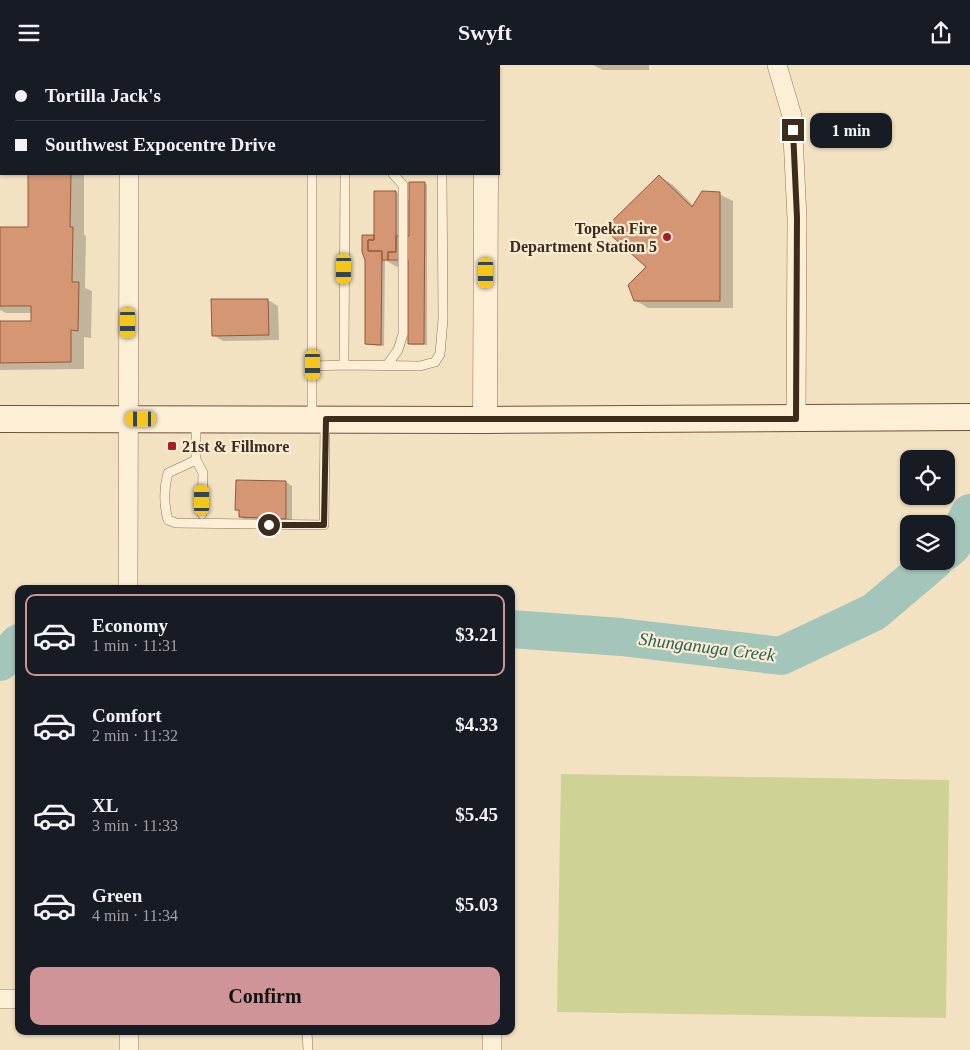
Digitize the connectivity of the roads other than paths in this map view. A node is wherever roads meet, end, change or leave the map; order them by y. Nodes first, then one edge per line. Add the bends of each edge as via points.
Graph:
1 (777, 65) edge
2 (129, 175) edge
3 (312, 175) edge
4 (345, 175) edge
5 (394, 175) edge
6 (442, 175) edge
7 (486, 175) edge
8 (313, 365) junction
9 (344, 365) junction
10 (387, 365) junction
11 (970, 417) edge
12 (0, 419) edge
13 (127, 419) junction
14 (196, 419) junction
15 (319, 419) junction
16 (485, 419) junction
17 (796, 419) junction
18 (196, 460) junction
19 (202, 514) dead end
20 (128, 585) edge
21 (0, 999) edge
22 (15, 999) edge
23 (129, 1035) edge
24 (307, 1035) edge
25 (492, 1035) edge
26 (129, 1050) edge
27 (308, 1050) edge
28 (492, 1050) edge

1 - 17 street via 792,116 797,218
2 - 13 street
3 - 8 lane
4 - 9 lane
5 - 10 lane via 403,185 403,334
6 - 10 lane via 443,319 440,354 435,362
7 - 16 street
8 - 9 lane
8 - 15 lane
9 - 10 lane
11 - 17 main road
12 - 13 main road
13 - 14 main road
13 - 20 street
14 - 15 main road
14 - 18 lane
15 - 16 main road
15 - 18 lane via 324,525 176,523 168,519 168,473
16 - 17 main road
18 - 19 lane via 203,473
21 - 22 street
23 - 26 street
24 - 27 lane
25 - 28 street

